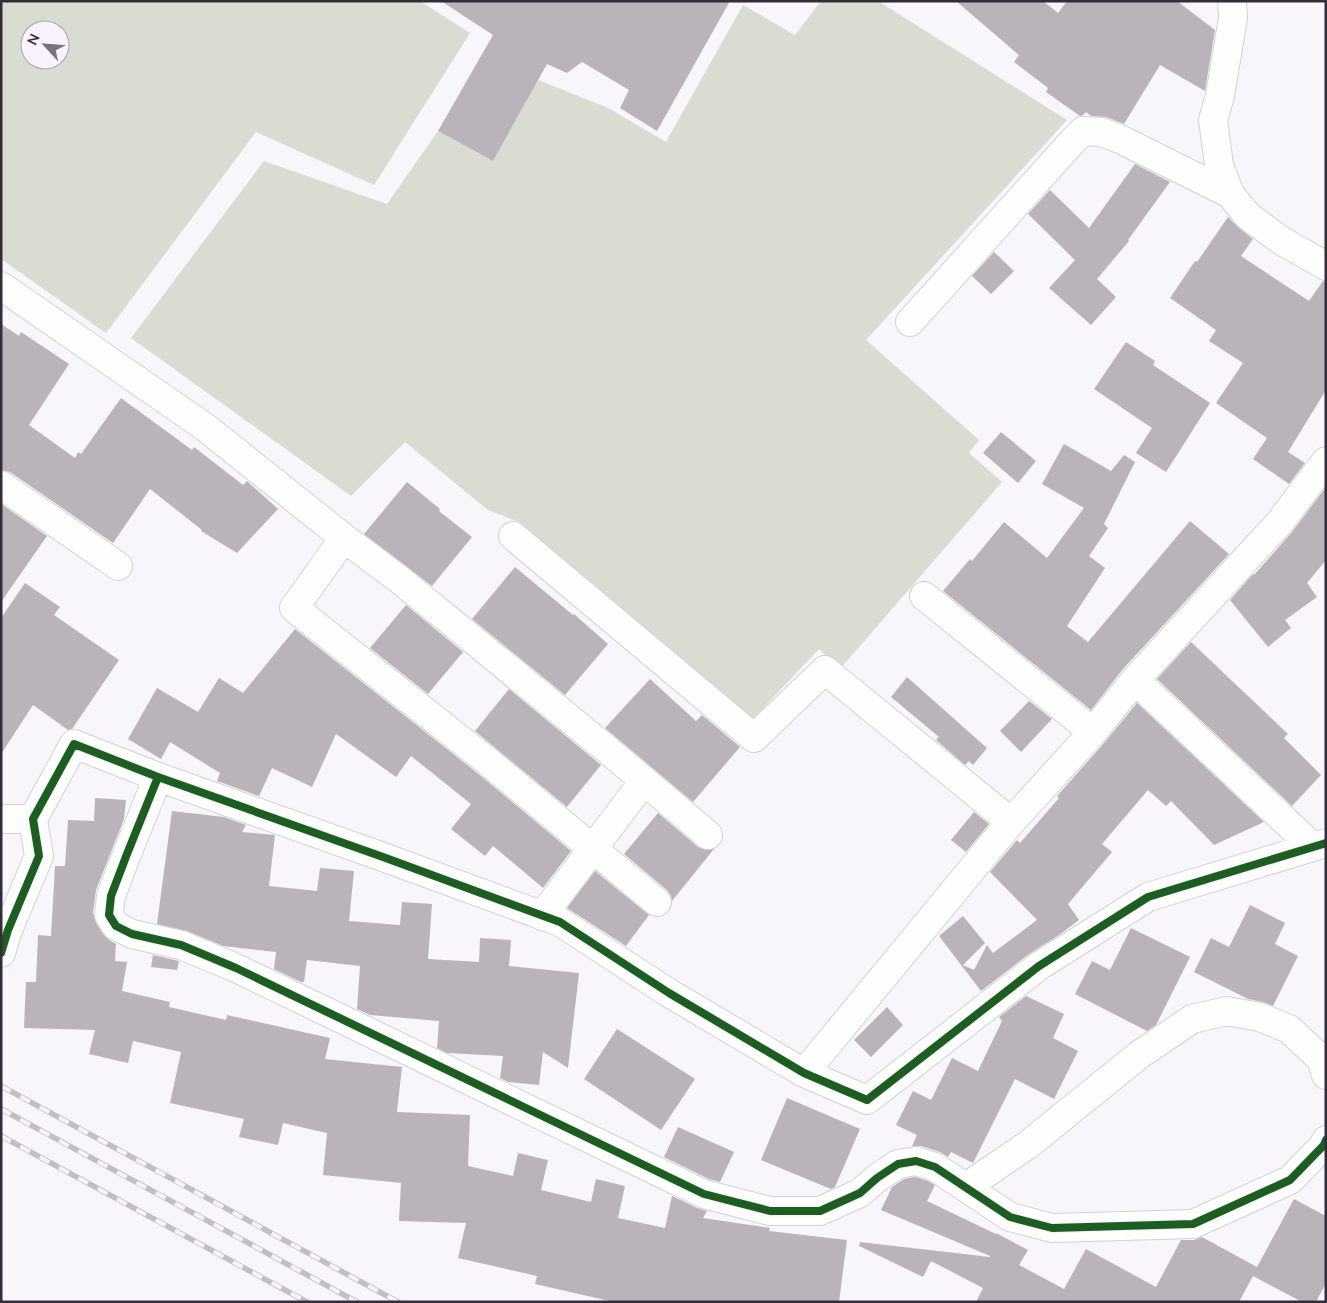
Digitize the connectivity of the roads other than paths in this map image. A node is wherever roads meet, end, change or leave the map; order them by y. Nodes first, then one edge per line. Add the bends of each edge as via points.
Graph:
1 (1232, 1) edge
2 (1230, 194) junction
3 (1326, 266) edge
4 (1, 286) edge
5 (910, 322) dead end
6 (1326, 461) edge
7 (1, 485) edge
8 (514, 536) dead end
9 (344, 538) junction
10 (118, 566) dead end
11 (924, 596) dead end
12 (1135, 680) junction
13 (1093, 732) junction
14 (158, 776) junction
15 (644, 781) junction
16 (1, 819) edge
17 (33, 819) junction
18 (1010, 822) junction
19 (708, 835) dead end
20 (1320, 845) edge
21 (593, 848) junction
22 (657, 902) dead end
23 (542, 916) junction
24 (1, 953) edge
25 (804, 1073) junction
26 (1326, 1075) edge
27 (1326, 1140) edge
28 (966, 1187) junction

1 - 2 street via 1233,18 1214,120 1219,165
2 - 3 street via 1248,216 1282,241
2 - 5 street via 1120,139 1101,132 1084,131
4 - 9 street via 205,427
6 - 12 street via 1280,522
7 - 10 street
8 - 18 street via 754,738 824,670
9 - 15 street via 400,580
9 - 21 street via 294,608
11 - 13 street
12 - 13 street
12 - 20 street
13 - 18 street
14 - 17 street via 74,744
14 - 23 street
14 - 28 street via 112,896 109,915 116,926 132,934 181,945 236,968 704,1194 770,1211 820,1211 860,1193 898,1164 916,1161 935,1167
15 - 19 street
15 - 21 street
16 - 17 street
17 - 24 street via 39,856
18 - 25 street
20 - 25 street via 1148,897 1039,966 867,1100
21 - 22 street
21 - 23 street
23 - 25 street via 560,922 669,994
26 - 28 street via 1321,1059 1289,1030 1260,1017 1227,1011 1192,1019 1139,1055 1029,1144
27 - 28 street via 1290,1180 1193,1224 1052,1228 1010,1217

